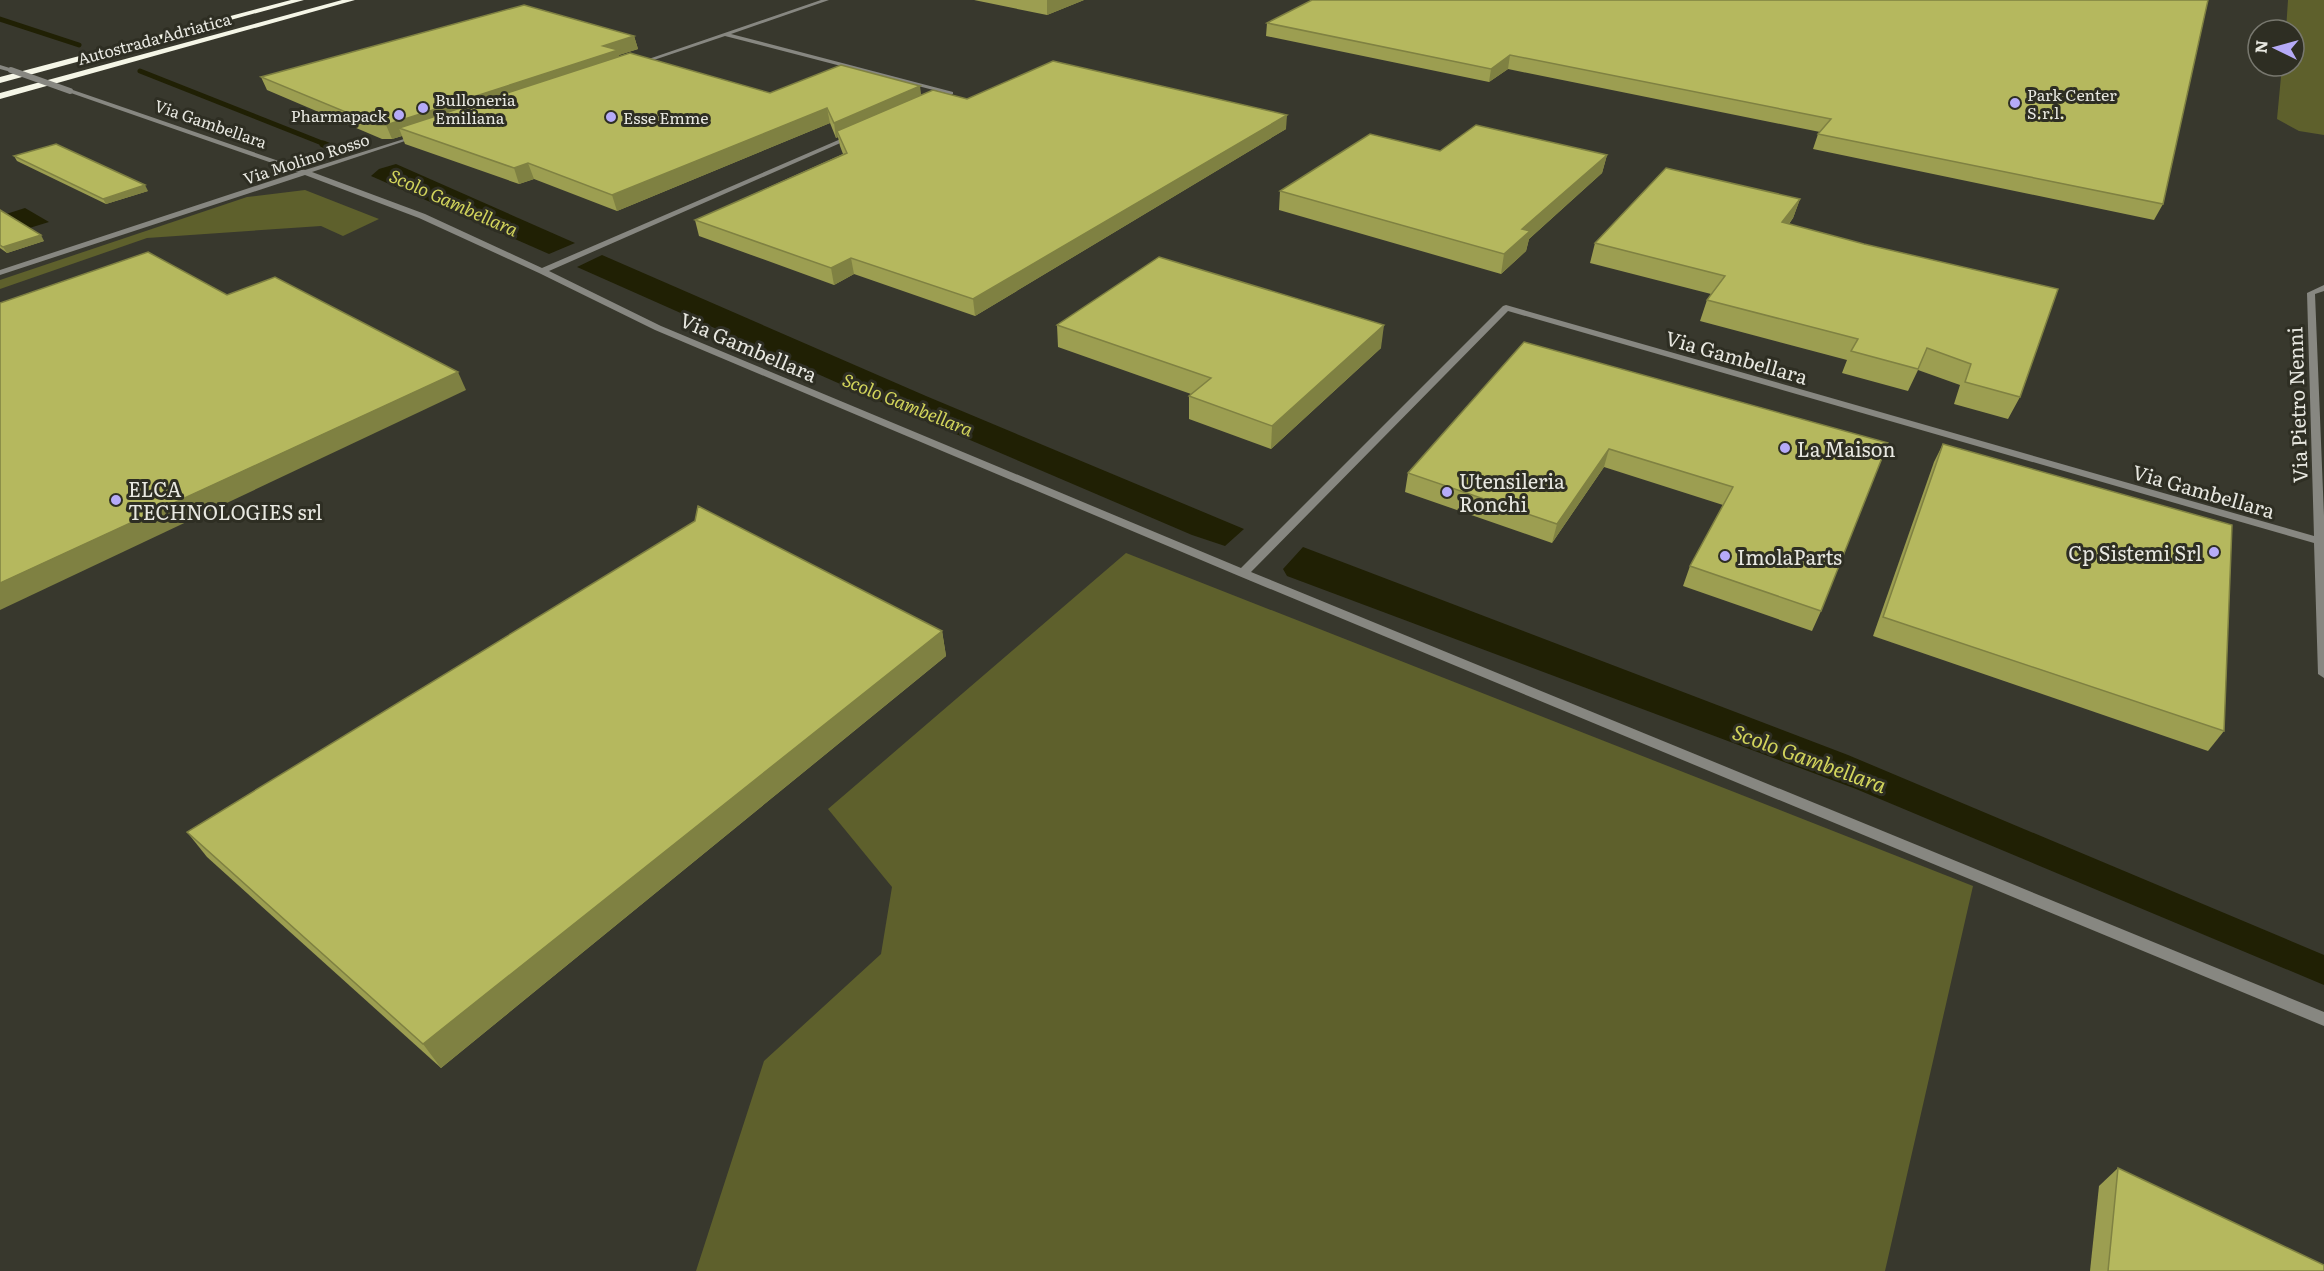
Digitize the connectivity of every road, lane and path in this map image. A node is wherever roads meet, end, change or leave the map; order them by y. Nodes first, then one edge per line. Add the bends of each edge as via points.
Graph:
1 (300, 0) edge
2 (351, 0) edge
3 (826, 0) edge
4 (726, 34) junction
5 (0, 67) edge
6 (626, 67) edge
7 (0, 80) edge
8 (0, 96) edge
9 (929, 102) edge
10 (865, 130) edge
11 (426, 132) edge
12 (304, 172) junction
13 (542, 271) junction
14 (0, 273) edge
15 (2324, 288) edge
16 (2318, 541) junction
17 (1243, 573) junction
18 (2324, 674) edge
19 (2324, 1019) edge

1 - 7 highway, Autostrada Adriatica
2 - 8 highway, Autostrada Adriatica
3 - 4 street
4 - 6 street
4 - 9 street via 951,93
5 - 12 street, Via Gambellara, bridge
10 - 13 street
11 - 12 street, Via Molino Rosso
12 - 13 street, Via Gambellara via 422,216
12 - 14 street, Via Molino Rosso
13 - 17 street, Via Gambellara via 658,328
15 - 16 street, Via Pietro Nenni via 2311,293
16 - 17 street, Via Gambellara via 1506,308
16 - 18 street, Via Pietro Nenni
17 - 19 street, Via Gambellara

